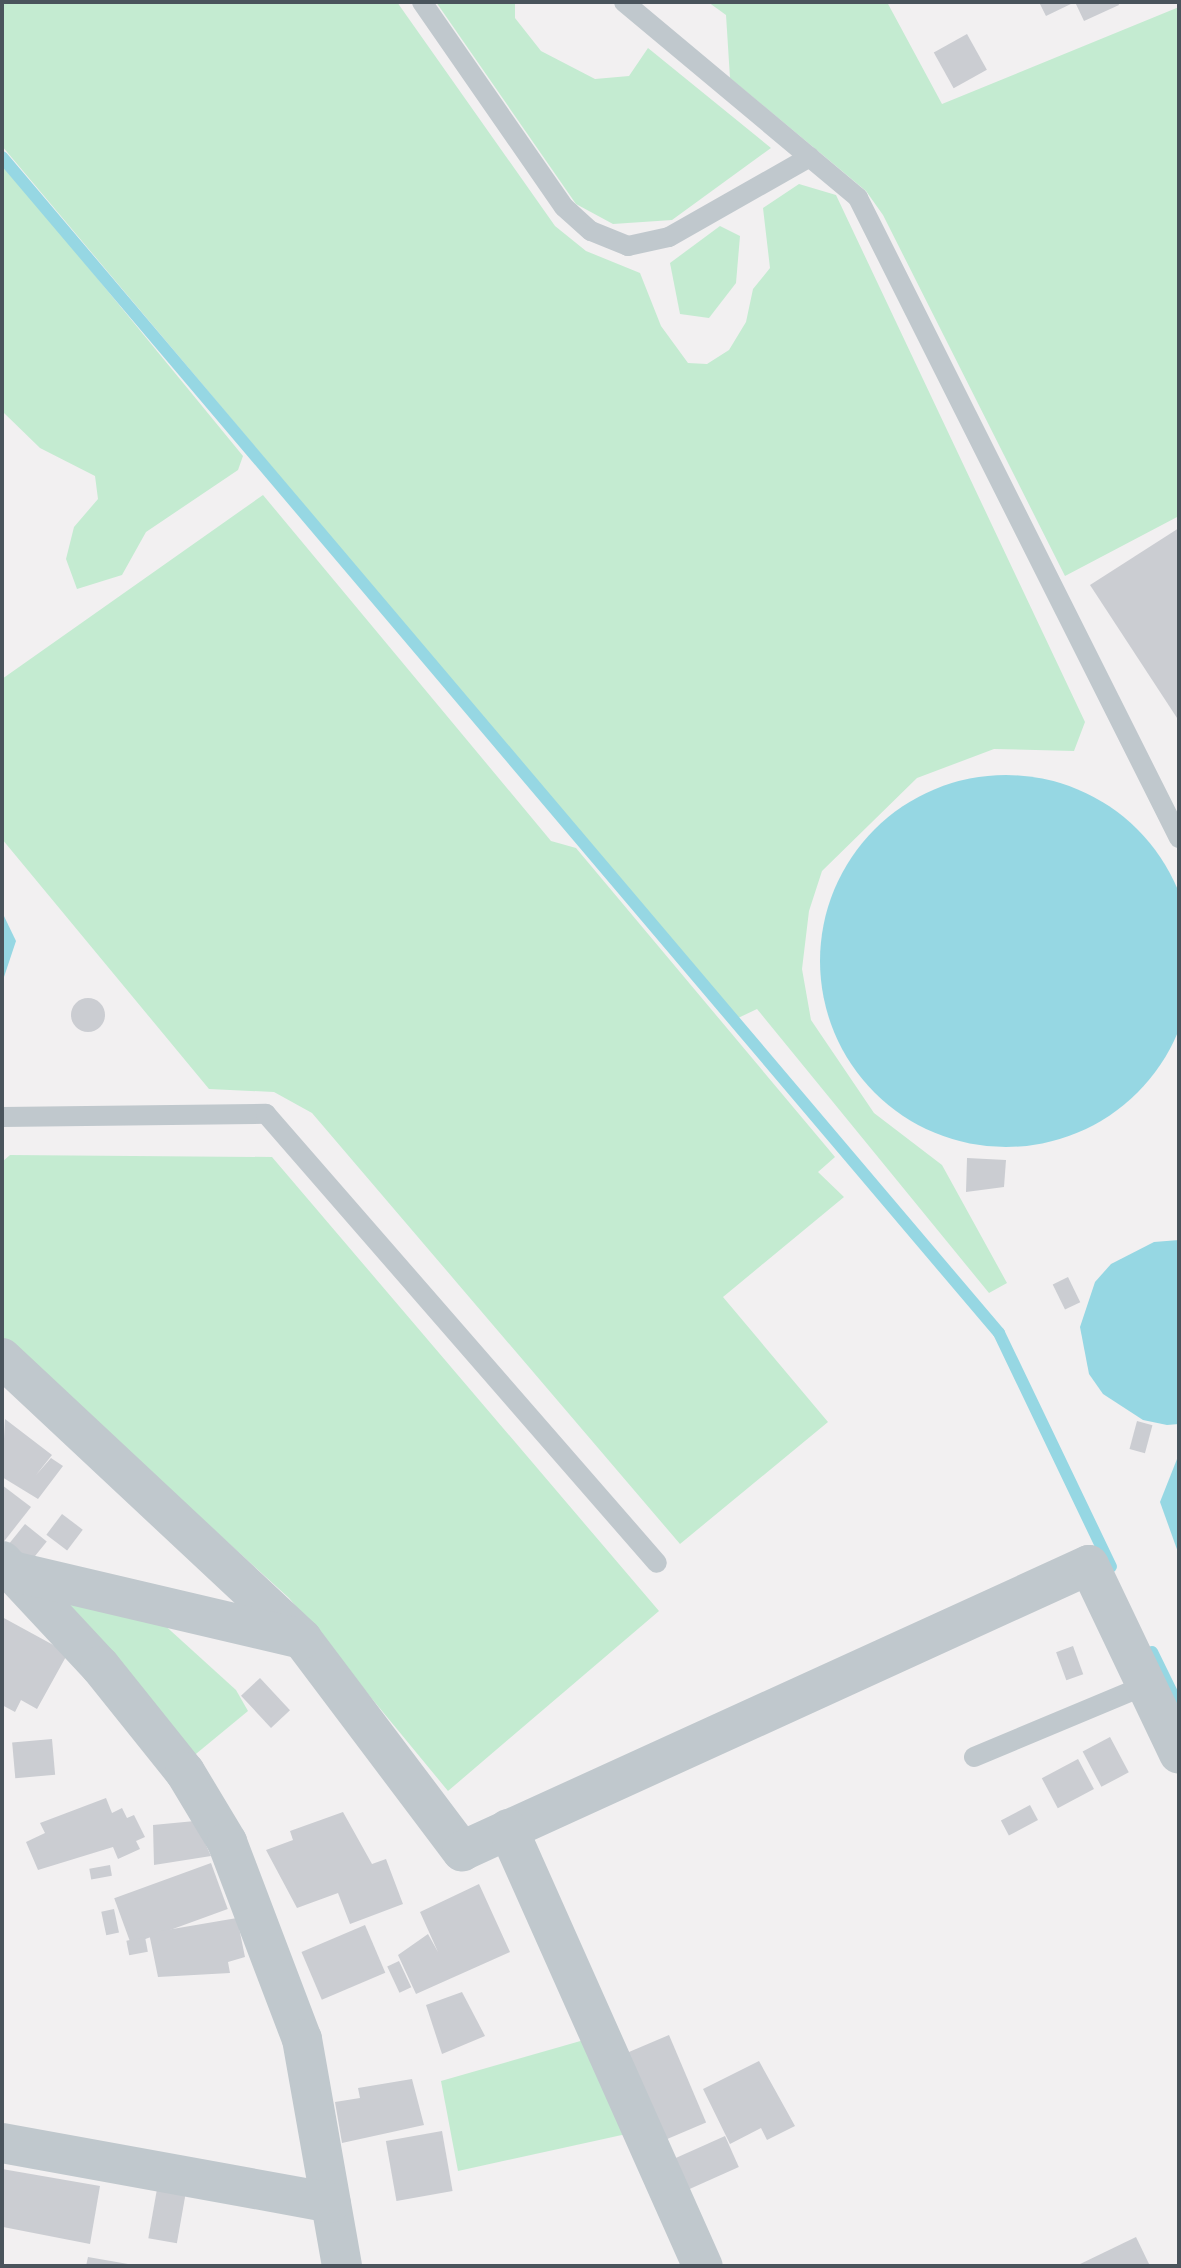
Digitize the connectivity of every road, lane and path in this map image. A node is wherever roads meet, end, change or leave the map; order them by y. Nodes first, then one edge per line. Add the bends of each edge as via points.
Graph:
1 (422, 2) edge
2 (624, 2) edge
3 (810, 157) junction
4 (1179, 838) edge
5 (2, 1117) edge
6 (2, 1358) edge
7 (657, 1563) dead end
8 (7, 1566) edge
9 (302, 1639) junction
10 (1146, 1685) junction
11 (1179, 1754) edge
12 (974, 1757) dead end
13 (508, 1829) junction
14 (2, 2143) edge
15 (331, 2203) junction
16 (342, 2266) edge
17 (703, 2266) edge

1 - 3 lane via 564,207 591,231 628,246 669,237
2 - 3 lane
3 - 4 lane via 858,198
5 - 7 lane via 266,1114
6 - 9 street
8 - 9 street
8 - 15 street via 185,1772 227,1842 302,2039
9 - 13 street via 462,1851
10 - 11 street
10 - 12 lane
10 - 13 street via 1089,1565
13 - 17 street
14 - 15 street
15 - 16 street

